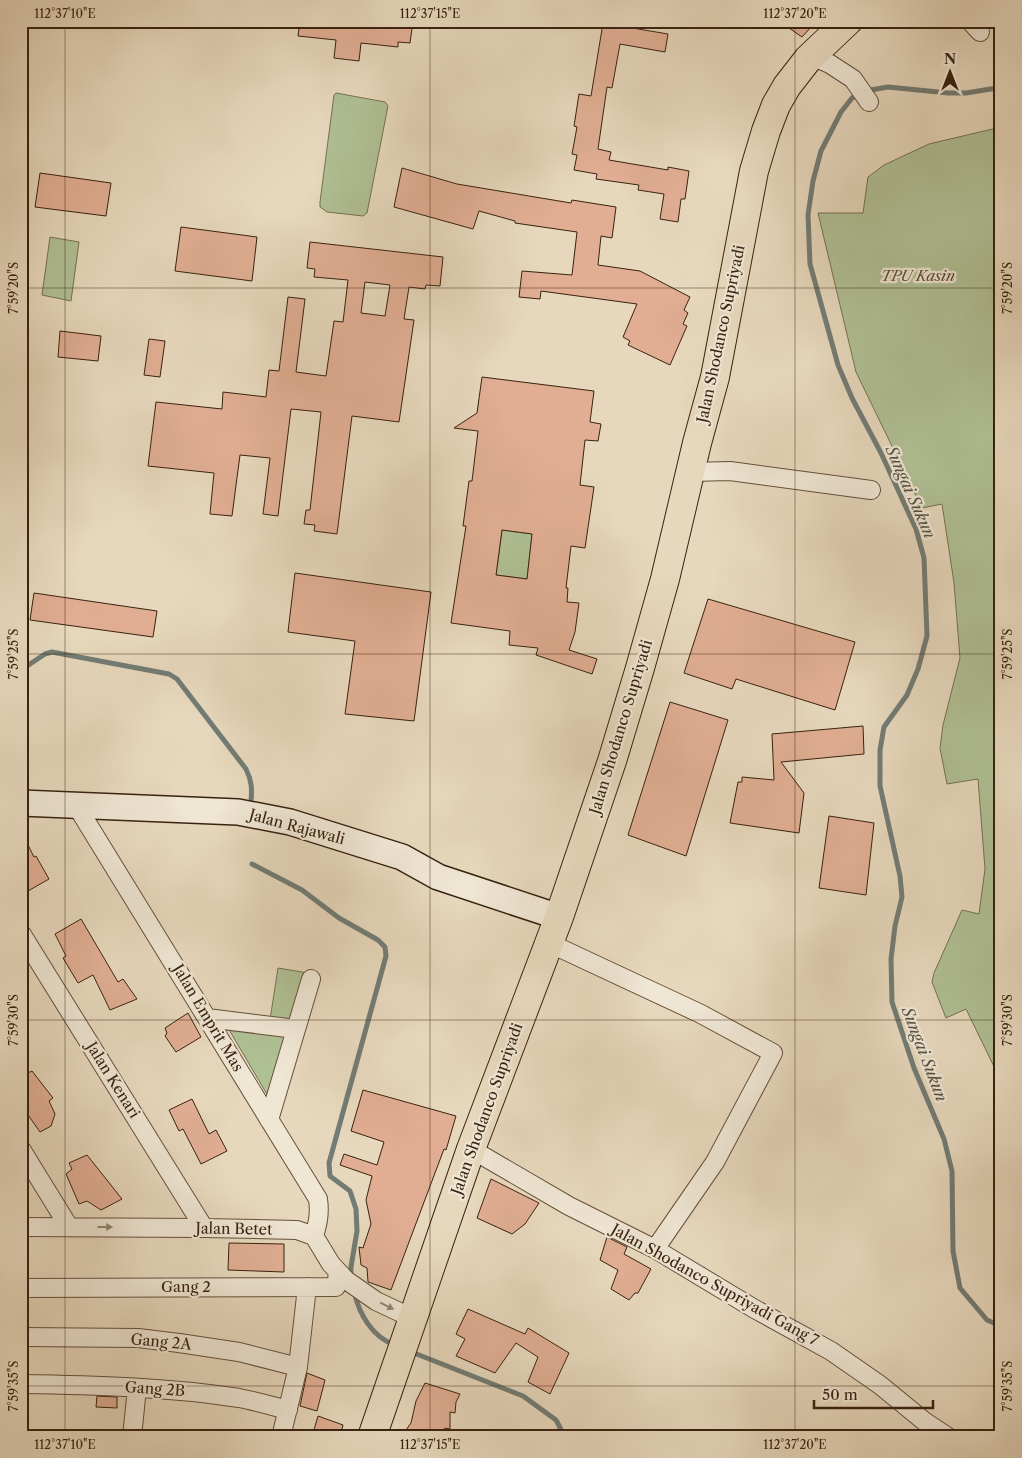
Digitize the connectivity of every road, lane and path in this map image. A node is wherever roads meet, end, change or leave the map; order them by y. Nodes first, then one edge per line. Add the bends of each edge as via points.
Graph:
1 (848, 21) edge
2 (812, 56) junction
3 (869, 102) dead end
4 (690, 472) junction
5 (870, 490) dead end
6 (21, 803) edge
7 (76, 805) junction
8 (559, 917) junction
9 (21, 933) edge
10 (549, 943) junction
11 (311, 979) dead end
12 (207, 1018) junction
13 (296, 1029) junction
14 (269, 1120) junction
15 (471, 1149) junction
16 (21, 1150) edge
17 (21, 1227) edge
18 (69, 1227) junction
19 (204, 1228) junction
20 (314, 1236) junction
21 (655, 1249) junction
22 (342, 1276) junction
23 (307, 1287) junction
24 (21, 1288) edge
25 (410, 1325) junction
26 (21, 1337) edge
27 (298, 1367) junction
28 (21, 1384) edge
29 (137, 1388) junction
30 (288, 1410) junction
31 (132, 1437) edge
32 (281, 1437) edge
33 (372, 1437) edge
34 (948, 1437) edge

1 - 2 main road, Jalan Shodanco Supriyadi
2 - 3 street via 853,79
2 - 4 main road, Jalan Shodanco Supriyadi via 786,86 776,105 756,164 715,377
4 - 5 street via 730,471
4 - 8 main road, Jalan Shodanco Supriyadi via 640,668
6 - 7 street, Jalan Rajawali
7 - 8 street, Jalan Rajawali via 238,812 290,822 402,857 438,877
7 - 12 street, Jalan Emprit Mas
8 - 10 main road, Jalan Shodanco Supriyadi
9 - 19 street, Jalan Kenari
10 - 15 main road, Jalan Shodanco Supriyadi
10 - 21 street via 701,1014 773,1053 715,1162
11 - 13 street
12 - 13 street
12 - 14 street, Jalan Emprit Mas
13 - 14 street
14 - 20 street, Jalan Emprit Mas via 318,1199 320,1208
15 - 21 street, Jalan Shodanco Supriyadi Gang 7 via 569,1206
15 - 25 main road, Jalan Shodanco Supriyadi
16 - 18 street
17 - 18 street, Jalan Betet
18 -> 19 street, Jalan Betet
19 - 20 street, Jalan Betet via 297,1230
20 - 22 street
21 - 34 street, Jalan Shodanco Supriyadi Gang 7 via 831,1351
22 - 23 street, Gang 2 via 336,1287
22 -> 25 street
23 - 24 street, Gang 2
23 - 27 street
25 - 33 main road, Jalan Shodanco Supriyadi
26 - 27 street, Gang 2A via 138,1338 239,1352
27 - 30 street
28 - 29 street, Gang 2B
29 - 30 street, Gang 2B via 241,1398
29 - 31 street
30 - 32 street

